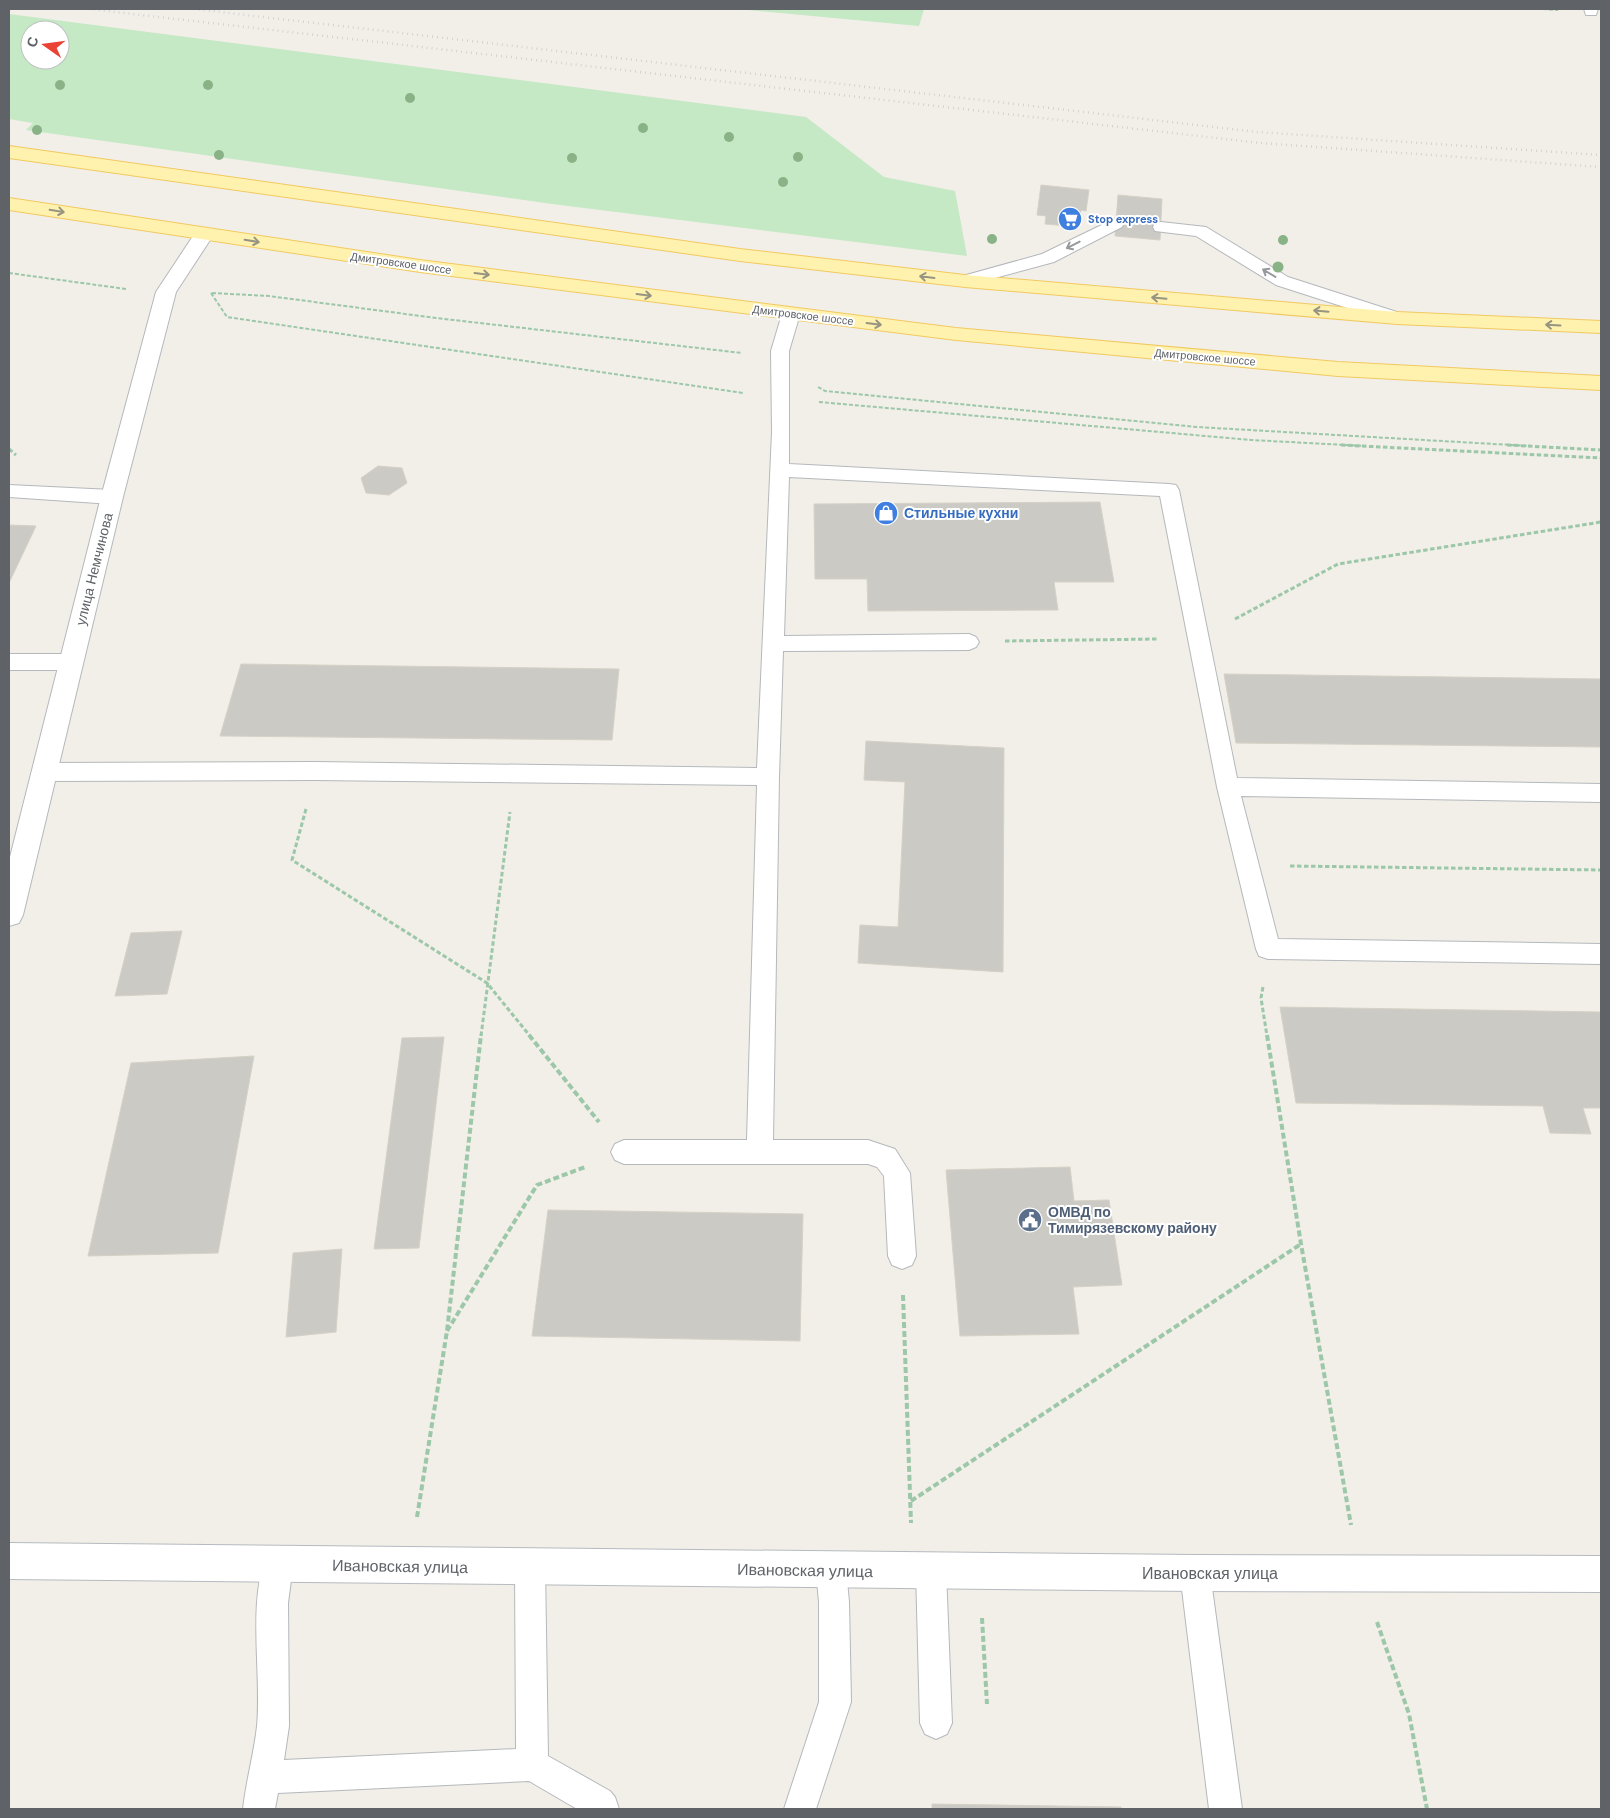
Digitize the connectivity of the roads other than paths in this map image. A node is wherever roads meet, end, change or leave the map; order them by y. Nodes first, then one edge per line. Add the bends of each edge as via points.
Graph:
1 (9, 152) edge
2 (9, 204) edge
3 (1116, 223) dead end
4 (1161, 227) dead end
5 (204, 234) junction
6 (965, 281) junction
7 (791, 314) junction
8 (1397, 318) junction
9 (1601, 328) edge
10 (1601, 383) edge
11 (779, 470) junction
12 (9, 492) edge
13 (112, 497) junction
14 (969, 642) road end
15 (773, 644) junction
16 (9, 662) edge
17 (71, 662) junction
18 (45, 772) junction
19 (768, 777) junction
20 (1228, 787) junction
21 (1601, 793) edge
22 (9, 915) edge
23 (1601, 954) edge
24 (624, 1152) road end
25 (760, 1152) junction
26 (902, 1256) road end
27 (9, 1561) edge
28 (278, 1565) junction
29 (530, 1567) junction
30 (831, 1570) junction
31 (931, 1571) junction
32 (1196, 1573) junction
33 (1601, 1574) edge
34 (936, 1723) dead end
35 (532, 1765) junction
36 (264, 1777) junction
37 (259, 1809) edge
38 (602, 1809) edge
39 (800, 1809) edge
40 (1226, 1809) edge

6 -> 1 main road via 740,255
2 -> 5 main road, Дмитровское шоссе
3 -> 6 lane via 1048,258
8 -> 4 lane via 1282,281 1200,231
5 -> 7 main road, Дмитровское шоссе via 420,266
5 - 13 street, улица Немчинова via 166,292
8 -> 6 main road
7 -> 10 main road, Дмитровское шоссе via 956,334 1338,369
7 - 11 lane via 780,351
9 -> 8 main road
11 - 15 lane
11 - 20 lane via 1169,490
12 - 13 lane
13 - 17 street, улица Немчинова
14 - 15 lane
15 - 19 lane
16 - 17 lane
17 - 18 street, улица Немчинова
18 - 19 lane via 315,771
18 - 22 street, улица Немчинова
19 - 25 lane
20 - 21 lane
20 - 23 lane via 1268,949
24 - 25 lane
25 - 26 lane via 868,1152 886,1157 897,1173
27 - 28 street, Ивановская улица
28 - 29 street, Ивановская улица
28 - 36 lane via 273,1603 273,1726
29 - 30 street, Ивановская улица
29 - 35 lane
30 - 31 street, Ивановская улица
30 - 39 lane via 835,1702
31 - 32 street, Ивановская улица
31 - 34 lane
32 - 33 street, Ивановская улица
32 - 40 lane
35 - 36 lane
35 - 38 lane via 598,1803
36 - 37 lane

